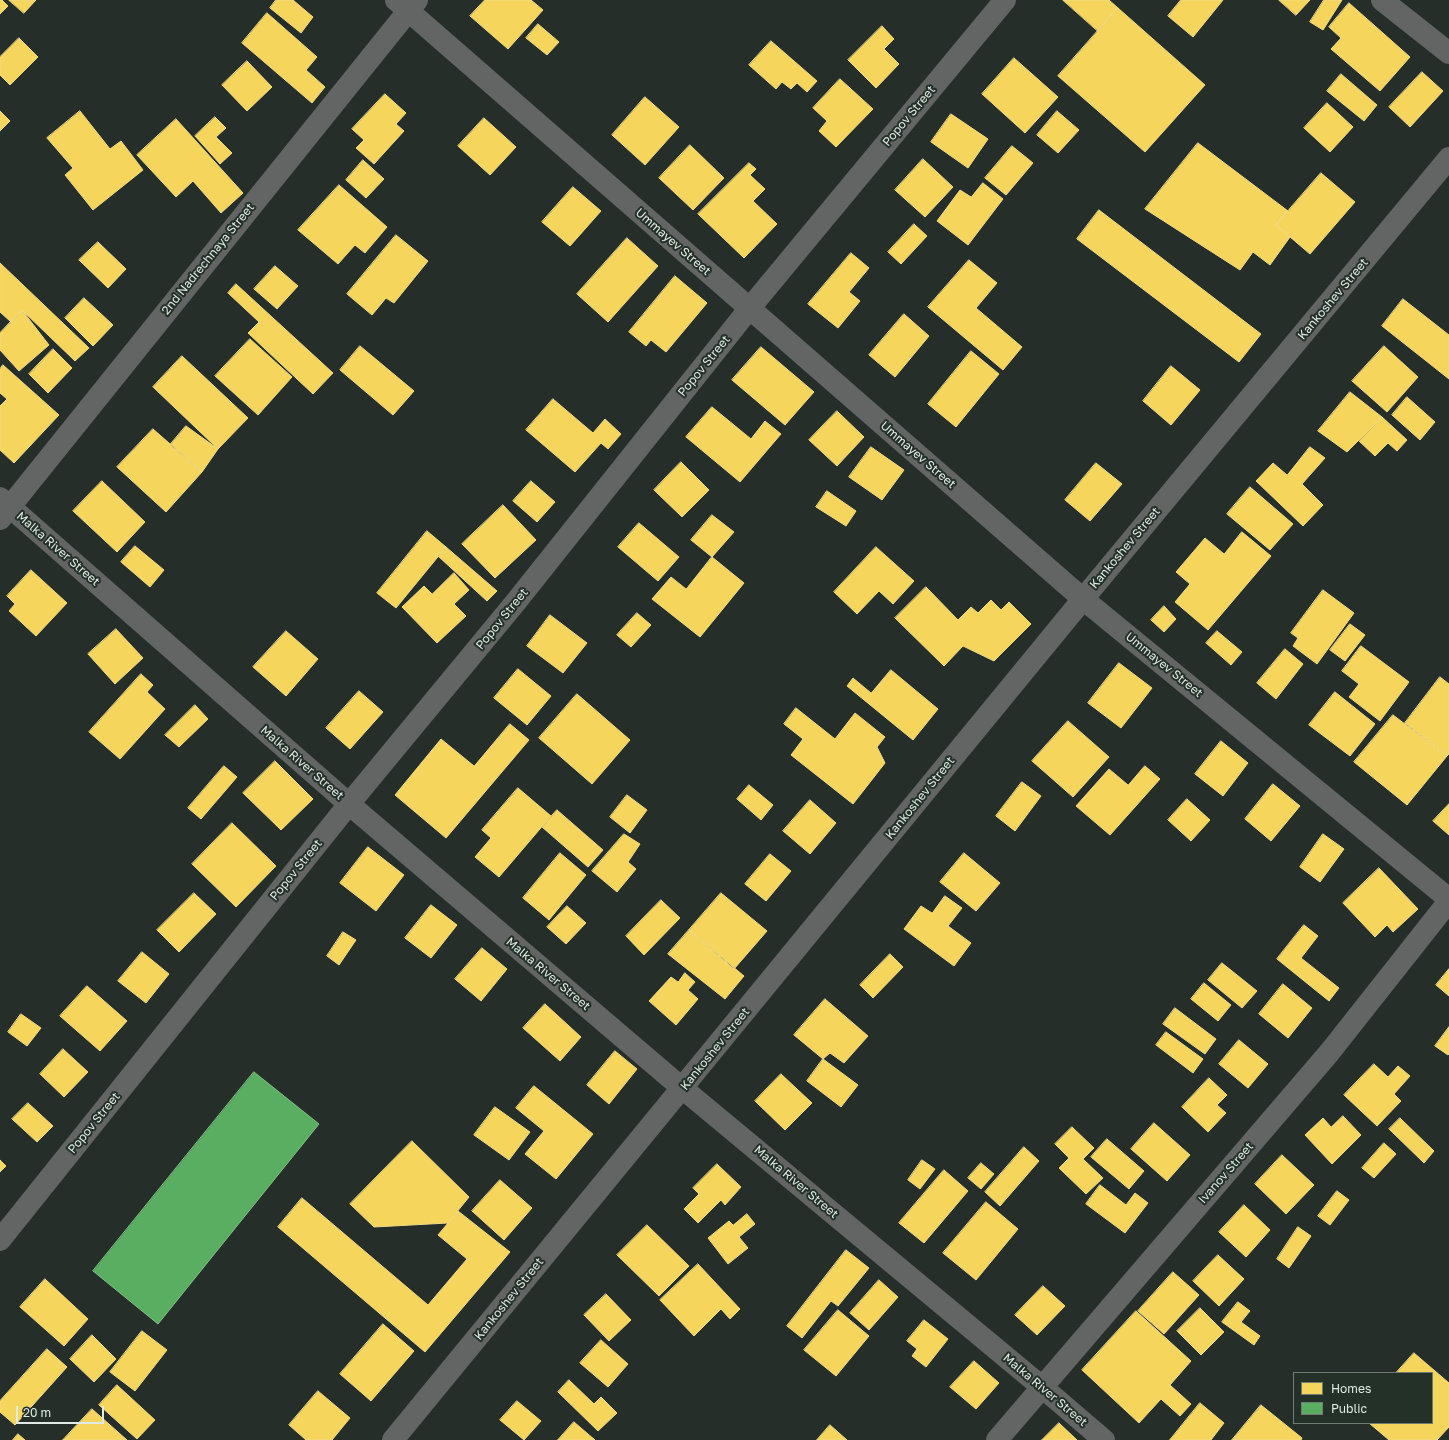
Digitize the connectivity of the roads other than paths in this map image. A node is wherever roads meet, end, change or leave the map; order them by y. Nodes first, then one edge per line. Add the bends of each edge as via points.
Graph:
1 (1005, 0) edge
2 (1382, 0) edge
3 (407, 4) edge
4 (1449, 53) edge
5 (1449, 158) edge
6 (749, 309) junction
7 (3, 508) edge
8 (1083, 598) junction
9 (348, 804) junction
10 (1449, 900) edge
11 (682, 1088) junction
12 (0, 1240) edge
13 (1042, 1387) junction
14 (393, 1440) edge
15 (997, 1440) edge
16 (1104, 1440) edge

1 - 6 street, Popov Street
2 - 4 street
3 - 6 street, Ummayev Street
3 - 7 street, 2nd Nadrechnaya Street
5 - 8 street, Kankoshev Street
6 - 8 street, Ummayev Street
6 - 9 street, Popov Street via 515,603
7 - 9 street, Malka River Street
8 - 10 street, Ummayev Street
8 - 11 street, Kankoshev Street
9 - 11 street, Malka River Street
9 - 12 street, Popov Street
10 - 13 street, Ivanov Street via 1330,1053
11 - 13 street, Malka River Street
11 - 14 street, Kankoshev Street
13 - 15 street, Ivanov Street
13 - 16 street, Malka River Street

